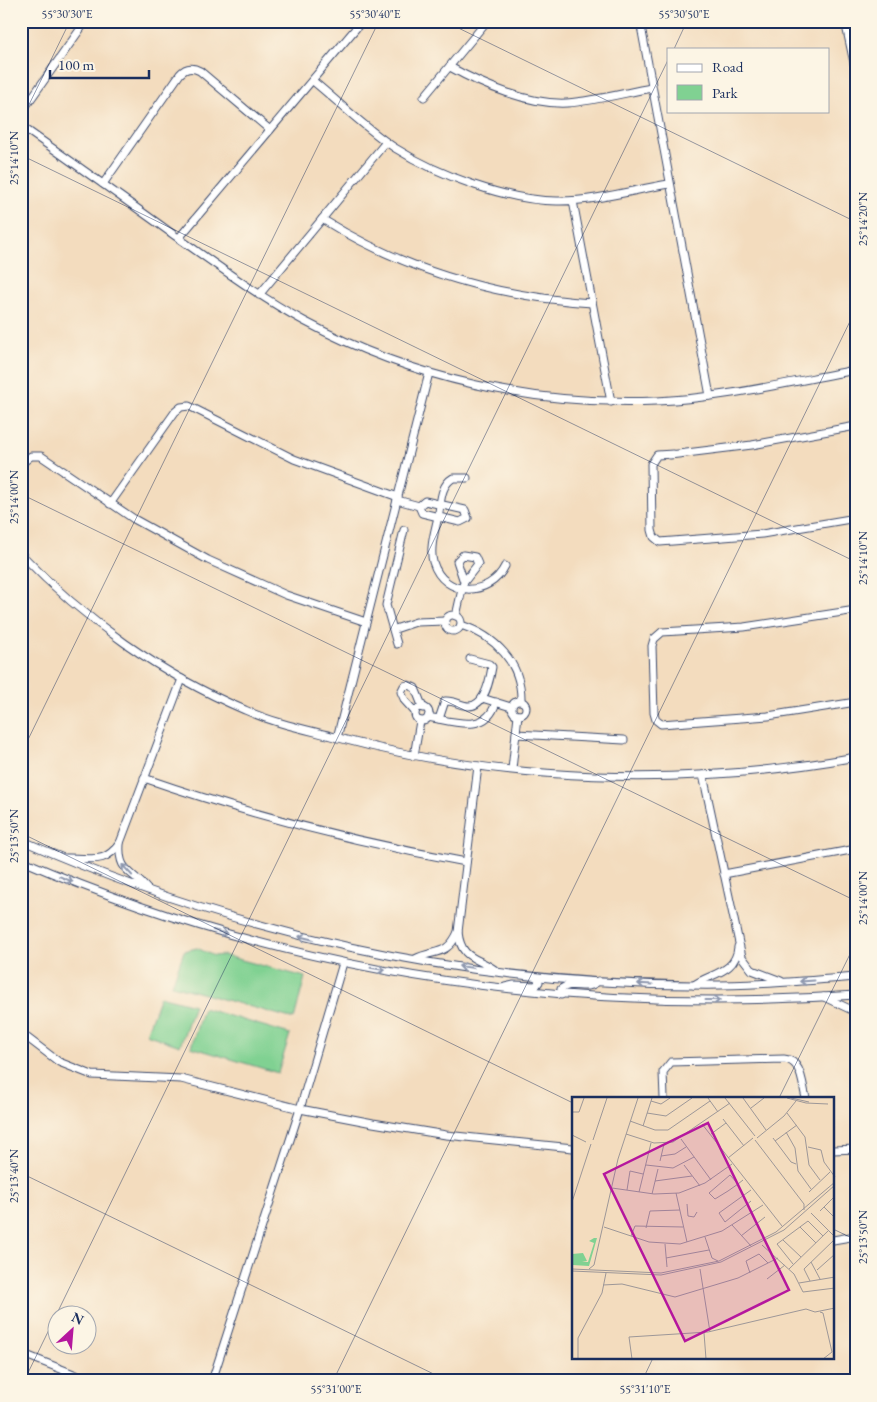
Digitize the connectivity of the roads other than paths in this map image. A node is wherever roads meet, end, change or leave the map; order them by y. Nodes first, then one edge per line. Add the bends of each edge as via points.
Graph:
1 (86, 21) edge
2 (362, 21) edge
3 (488, 21) edge
4 (640, 21) edge
5 (845, 21) edge
6 (450, 67) junction
7 (856, 72) edge
8 (313, 81) junction
9 (651, 88) junction
10 (424, 98) dead end
11 (21, 113) edge
12 (21, 126) edge
13 (270, 130) junction
14 (386, 142) junction
15 (103, 184) junction
16 (668, 184) junction
17 (573, 201) junction
18 (322, 219) junction
19 (179, 238) junction
20 (259, 295) junction
21 (592, 303) junction
22 (856, 370) edge
23 (429, 373) junction
24 (710, 396) junction
25 (611, 402) junction
26 (856, 426) edge
27 (842, 428) junction
28 (856, 430) edge
29 (21, 464) edge
30 (467, 478) dead end
31 (397, 499) junction
32 (110, 504) junction
33 (440, 504) junction
34 (419, 506) junction
35 (438, 517) junction
36 (856, 518) edge
37 (404, 530) dead end
38 (21, 554) edge
39 (505, 566) dead end
40 (463, 585) junction
41 (856, 610) edge
42 (456, 616) junction
43 (446, 621) junction
44 (366, 622) junction
45 (461, 624) junction
46 (394, 629) junction
47 (397, 644) dead end
48 (470, 659) dead end
49 (182, 679) junction
50 (482, 698) junction
51 (521, 701) junction
52 (496, 702) junction
53 (856, 702) edge
54 (511, 707) junction
55 (423, 708) junction
56 (415, 712) junction
57 (518, 715) junction
58 (428, 716) junction
59 (439, 719) junction
60 (420, 721) junction
61 (516, 734) junction
62 (337, 738) junction
63 (624, 740) dead end
64 (414, 756) junction
65 (856, 757) edge
66 (478, 766) junction
67 (512, 769) junction
68 (704, 774) junction
69 (144, 778) junction
70 (21, 840) edge
71 (120, 843) junction
72 (856, 849) edge
73 (61, 858) junction
74 (21, 860) edge
75 (466, 862) junction
76 (724, 874) junction
77 (148, 891) junction
78 (458, 932) junction
79 (738, 945) junction
80 (414, 960) junction
81 (343, 963) junction
82 (497, 972) junction
83 (537, 976) junction
84 (856, 977) edge
85 (598, 982) junction
86 (784, 982) junction
87 (694, 985) junction
88 (503, 989) junction
89 (561, 995) junction
90 (856, 995) edge
91 (824, 997) junction
92 (856, 1012) edge
93 (21, 1033) edge
94 (664, 1097) edge
95 (806, 1097) edge
96 (300, 1109) junction
97 (572, 1148) edge
98 (856, 1149) edge
99 (834, 1150) edge
100 (856, 1236) edge
101 (834, 1240) edge
102 (21, 1353) edge
103 (91, 1381) edge
104 (212, 1381) edge

1 - 11 street
2 - 8 street
3 - 6 street
4 - 9 street
5 - 7 street
6 - 9 street via 500,90 553,103
6 - 10 street
8 - 13 street
8 - 14 street
9 - 16 street
12 - 15 street
13 - 15 street via 196,69 189,68 176,80
13 - 19 street
14 - 17 street via 426,164 478,185 542,200
14 - 18 street
15 - 19 street
16 - 17 street
16 - 24 street
17 - 21 street
18 - 20 street
18 - 21 street via 380,251 449,277 527,296
19 - 20 street
20 - 23 street via 339,338
21 - 25 street
22 - 24 street
23 - 25 street via 499,390
23 - 31 street
24 - 25 street
26 - 27 street
27 - 28 street
27 - 36 street via 752,445 673,454 658,461 651,476 653,521 660,537 675,542 762,534
29 - 32 street via 31,456 41,456
30 - 33 street via 457,477 448,482
31 - 32 street via 294,459 189,406 175,412
31 - 34 street
31 - 44 street
32 - 44 street via 234,572
33 - 34 street via 425,501
33 - 35 street
33 - 35 street via 465,510 468,518 462,523
34 - 35 street via 422,513
35 - 40 street via 432,546 434,563 442,578
37 - 46 street via 386,601
38 - 49 street via 100,624
39 - 40 street via 499,576 485,586 474,590
40 - 42 street
41 - 53 street via 753,626 662,632 652,642 652,654 654,717 665,725 768,716
42 - 43 street via 450,616
42 - 45 street
43 - 45 street via 452,630
43 - 46 street via 416,622
44 - 62 street
45 - 51 street via 489,638 506,655 518,674
46 - 47 street
48 - 50 street via 492,667
49 - 62 street via 267,719
49 - 69 street
50 - 52 street
50 - 59 street via 469,706 445,701
51 - 54 street via 516,701
51 - 57 street via 526,710
52 - 54 street
52 - 59 street via 490,714 475,724
54 - 57 street
55 - 56 street
55 - 56 street via 415,688 404,686 402,696
55 - 58 street
56 - 60 street
57 - 61 street
58 - 59 street
58 - 60 street
60 - 64 street
61 - 63 street
61 - 67 street
62 - 64 street
64 - 66 street
65 - 68 street via 774,770
66 - 67 street
66 - 75 street
67 - 68 street via 616,776
68 - 76 street
69 - 71 street
69 - 75 street via 310,830
70 - 73 street
71 - 73 street via 111,854 102,858
77 -> 71 street via 124,869
72 - 76 street
73 - 77 street
74 -> 81 street via 180,920
75 - 78 street
76 - 79 street
80 -> 77 street via 295,935
78 - 80 street via 444,951
78 - 82 street via 465,953
79 - 86 street via 752,970
79 - 87 street via 730,966
82 -> 80 street
81 -> 88 street
81 - 96 street
82 - 83 street
83 - 85 street
83 - 88 street via 539,982 536,986 511,985
84 -> 86 street
87 -> 85 street
85 - 89 street via 589,987 564,986
86 - 87 street
88 - 89 street
89 -> 91 street via 697,1000
90 - 91 street
91 - 92 street
93 - 96 street via 49,1056 81,1072 180,1079
94 - 95 street via 663,1072 676,1061 777,1060 791,1061 797,1066
96 - 97 street via 446,1135
96 - 104 street
98 - 99 street
100 - 101 street
102 - 103 street

